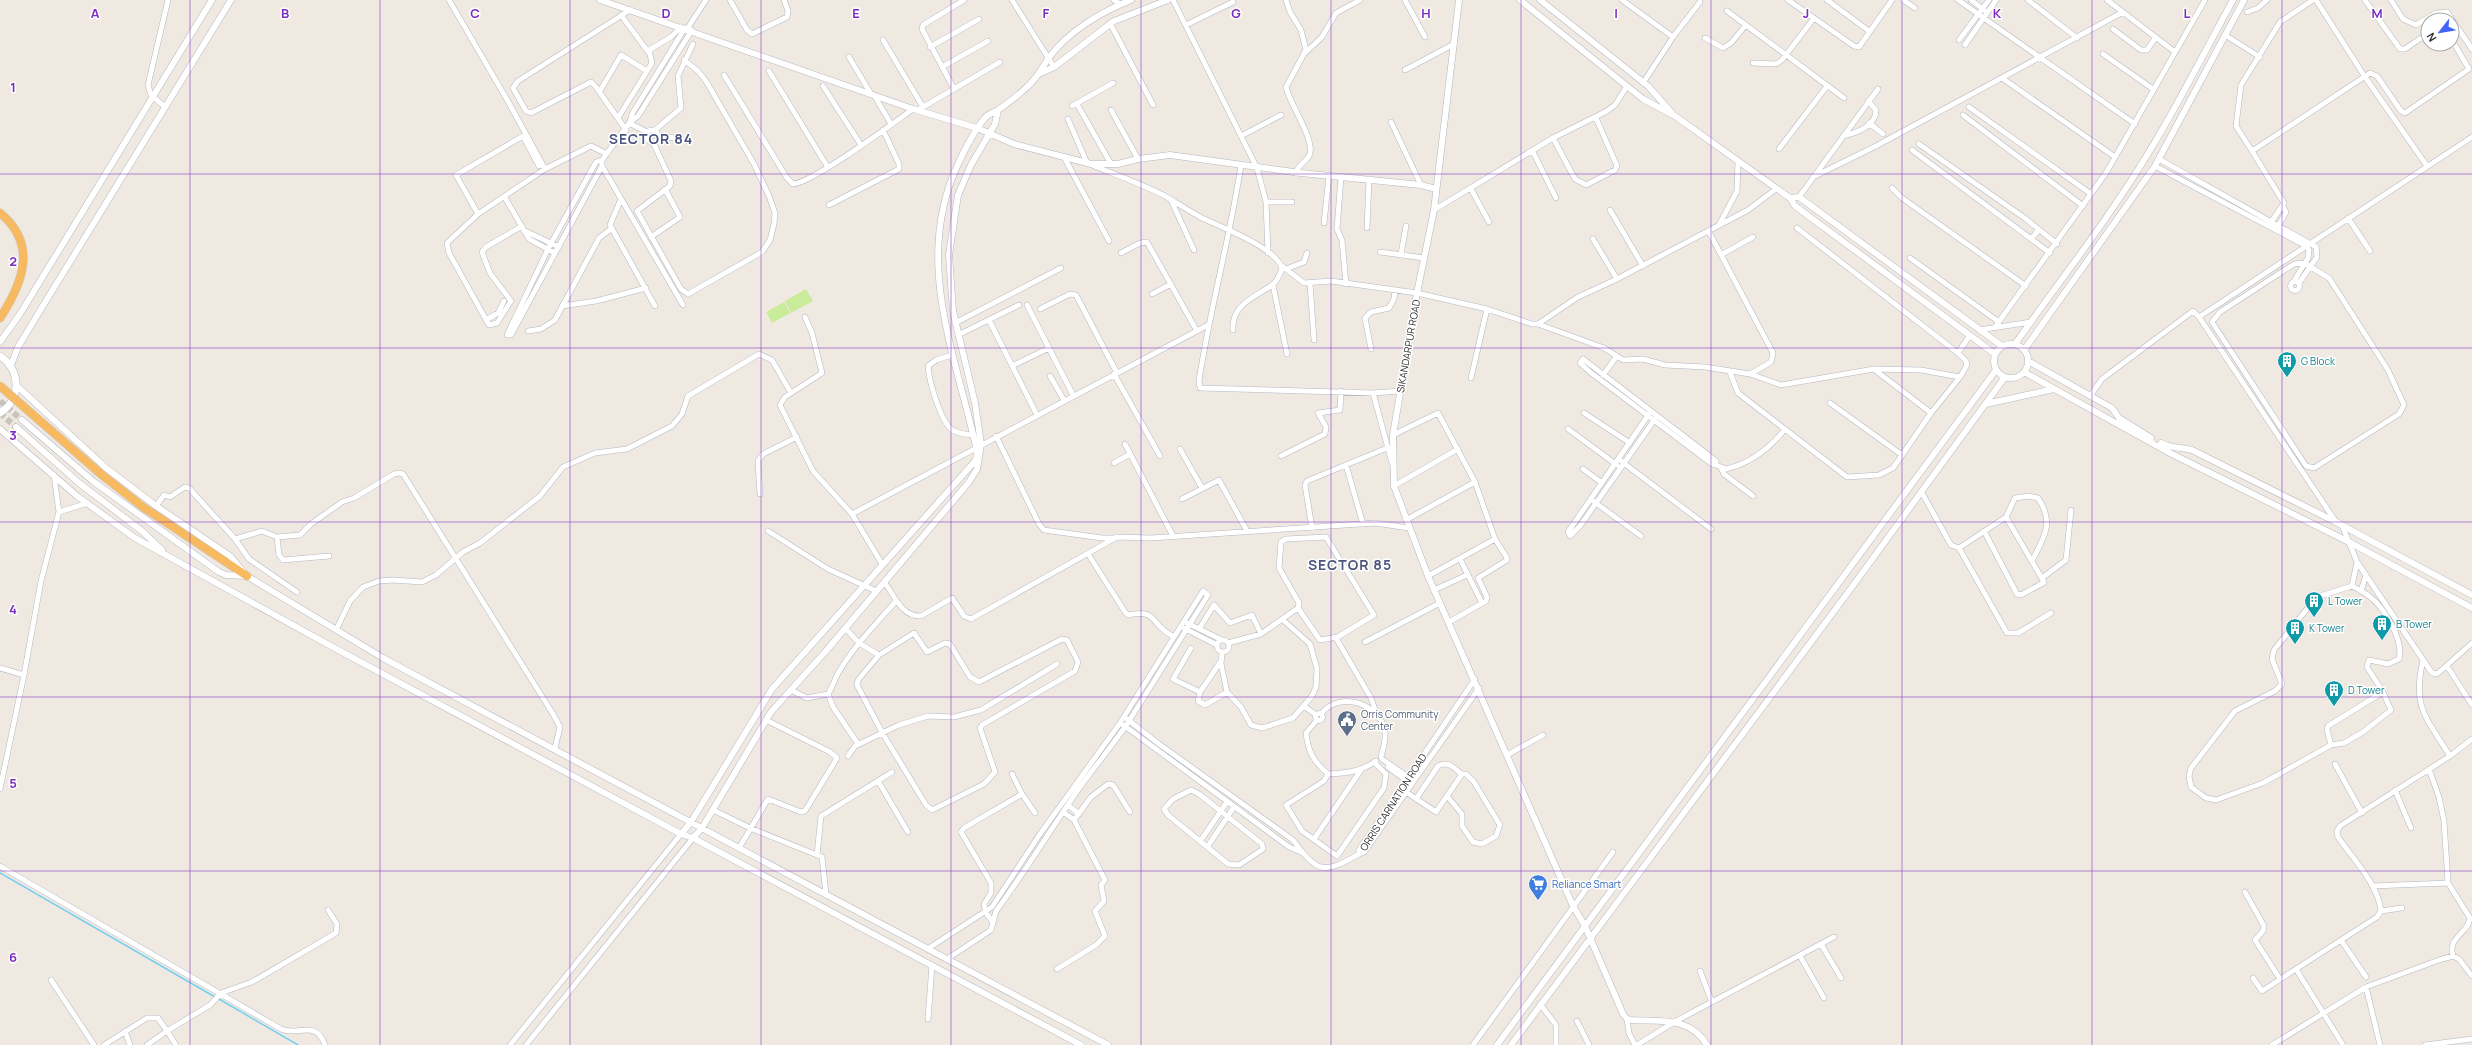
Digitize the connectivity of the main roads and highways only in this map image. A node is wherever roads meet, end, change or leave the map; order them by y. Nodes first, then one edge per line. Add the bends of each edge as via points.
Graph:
1 (0, 213) edge
2 (0, 318) edge
3 (0, 356) edge
4 (0, 386) edge
5 (0, 413) edge
6 (247, 576) road end

1 - 2 highway via 17,234 23,262 16,291
3 - 5 main road via 11,365 17,386 13,400
4 - 6 highway, bridge via 102,475 143,506

